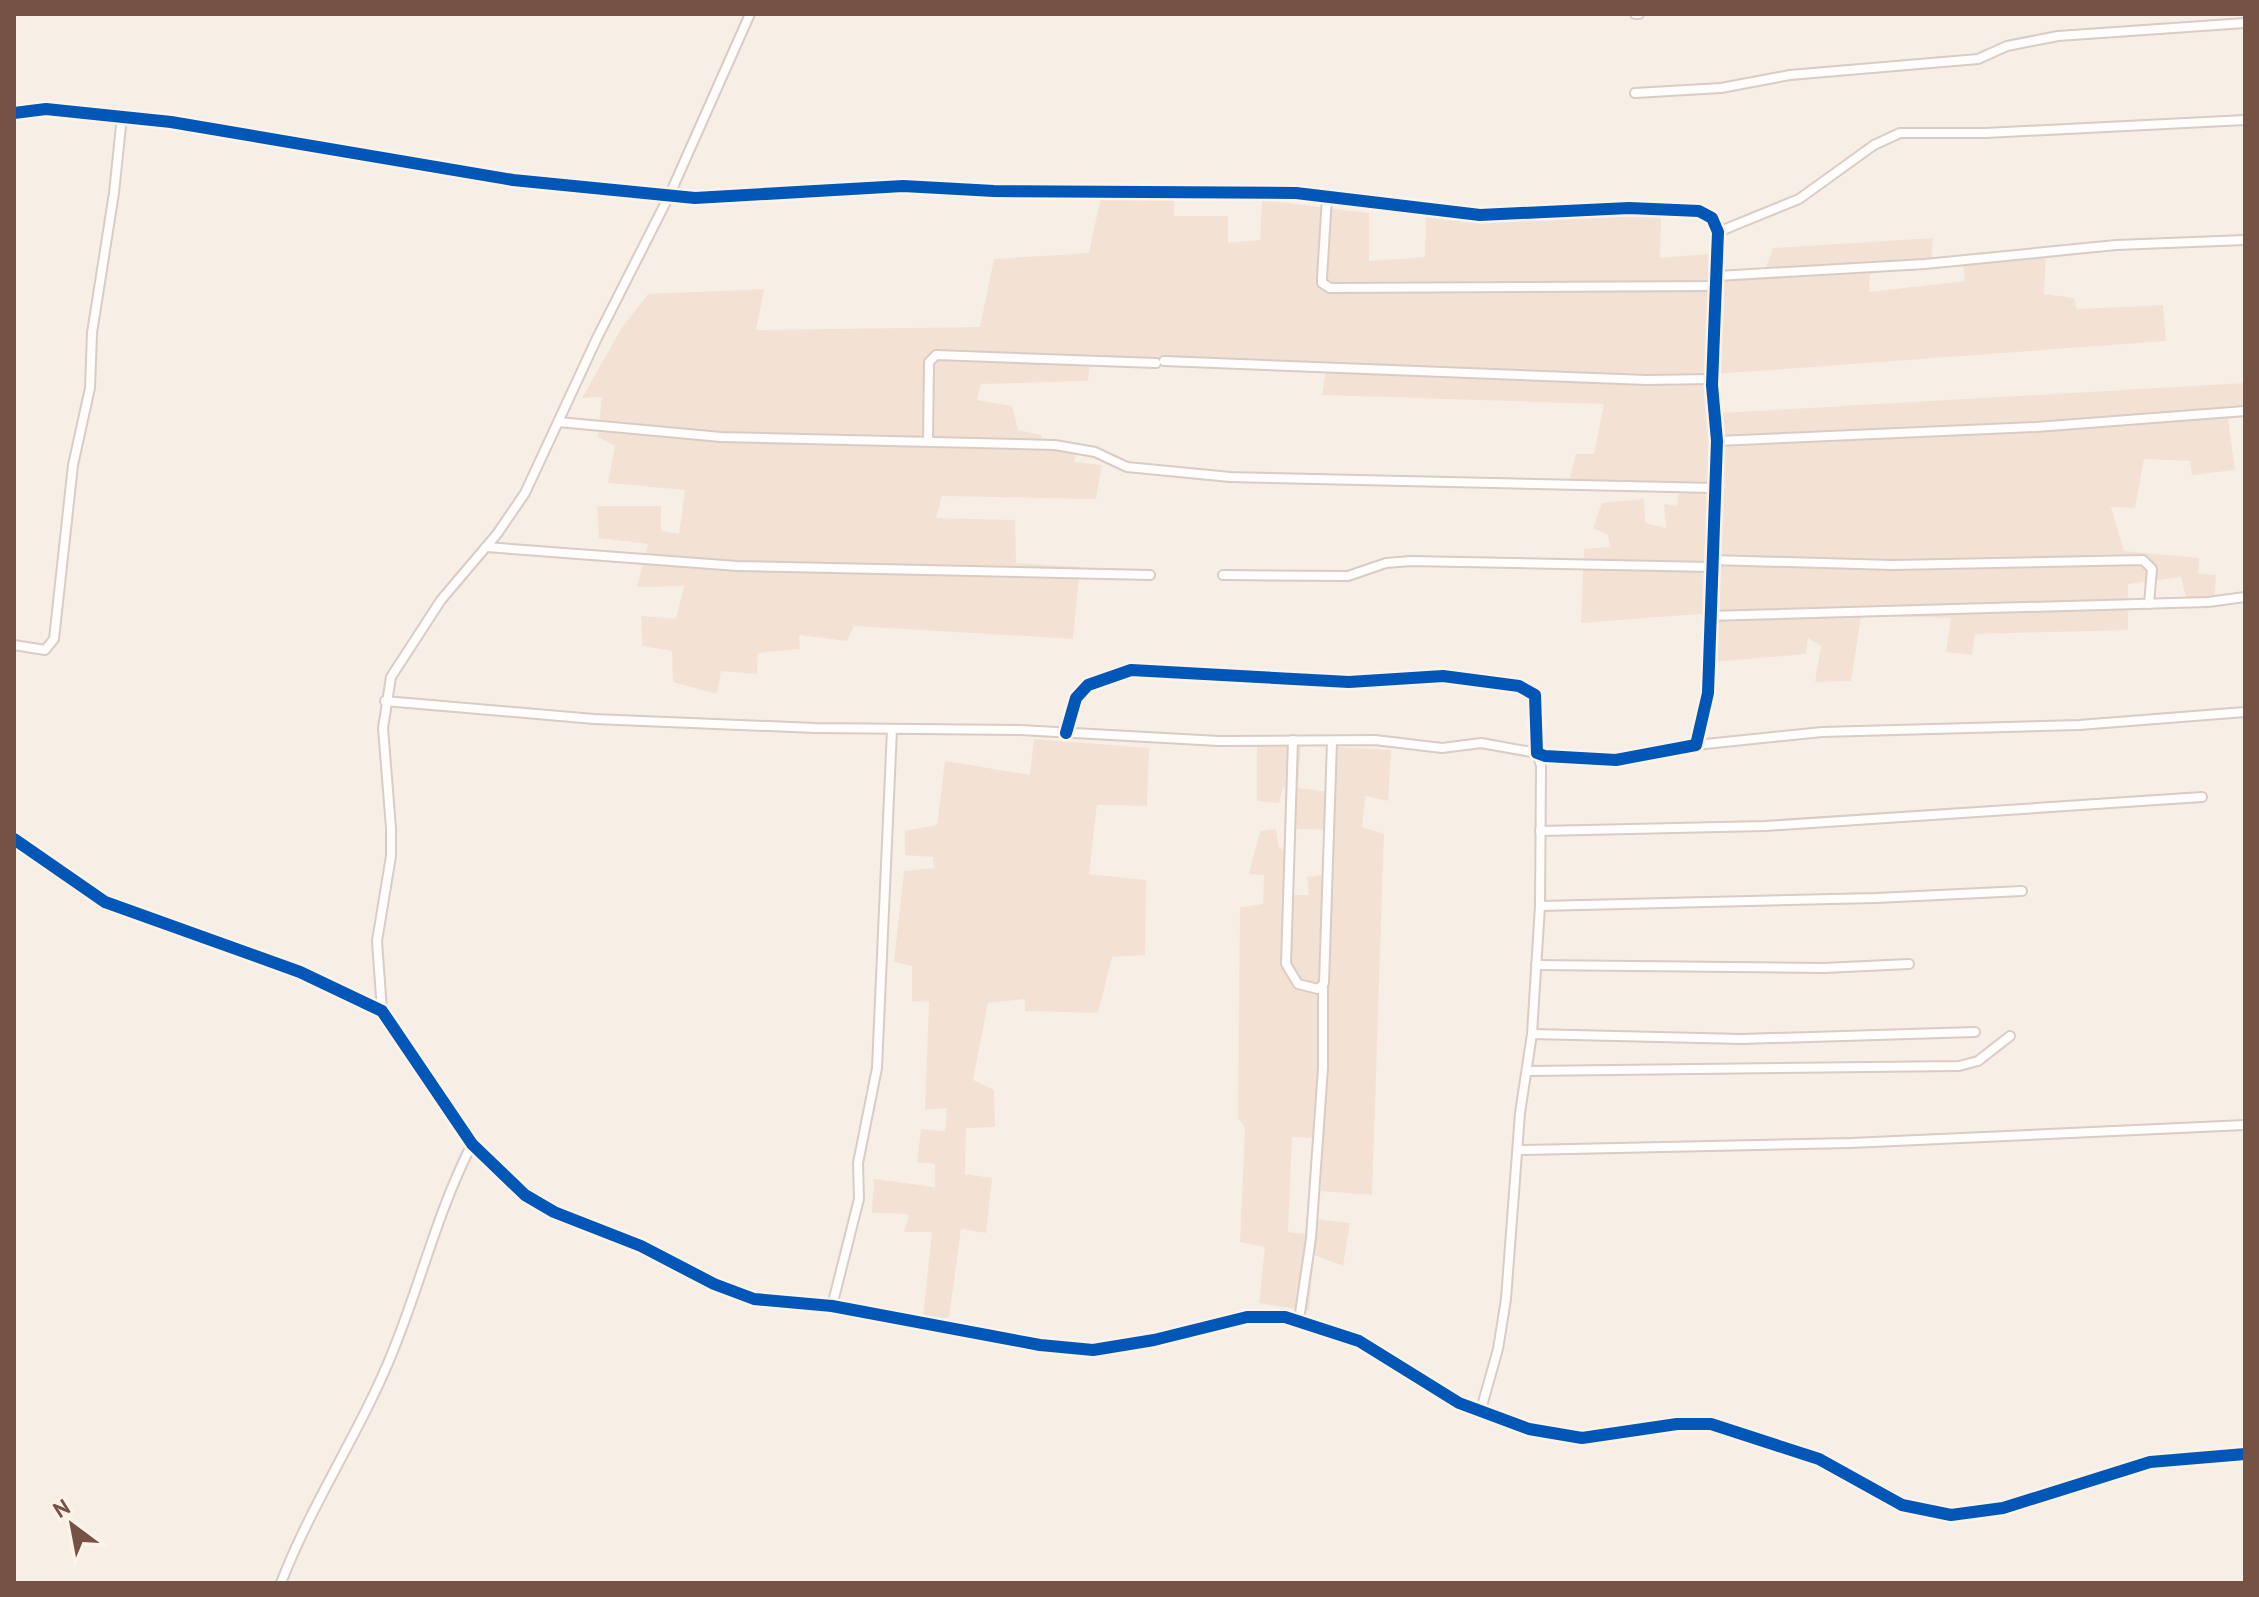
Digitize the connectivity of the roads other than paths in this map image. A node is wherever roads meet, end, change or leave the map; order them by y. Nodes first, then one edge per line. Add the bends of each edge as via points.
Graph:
1 (750, 14) edge
2 (2245, 23) edge
3 (1635, 93) dead end
4 (14, 113) edge
5 (122, 116) junction
6 (2245, 120) edge
7 (670, 194) junction
8 (1327, 197) junction
9 (1718, 232) junction
10 (2245, 240) edge
11 (1717, 281) junction
12 (1712, 379) junction
13 (2245, 411) edge
14 (558, 422) junction
15 (928, 441) junction
16 (1717, 441) junction
17 (1715, 488) junction
18 (486, 547) junction
19 (1711, 564) junction
20 (1150, 575) dead end
21 (1223, 575) dead end
22 (2245, 597) edge
23 (2149, 604) junction
24 (1708, 616) junction
25 (14, 645) edge
26 (385, 701) junction
27 (2245, 712) edge
28 (892, 729) junction
29 (1066, 733) junction
30 (1293, 740) junction
31 (1332, 741) junction
32 (1696, 745) junction
33 (1537, 753) junction
34 (2202, 797) dead end
35 (1540, 831) junction
36 (14, 839) edge
37 (2022, 891) dead end
38 (1540, 906) junction
39 (1909, 964) dead end
40 (1536, 965) junction
41 (1323, 986) junction
42 (382, 1011) junction
43 (1975, 1032) dead end
44 (1532, 1034) junction
45 (2010, 1036) dead end
46 (1528, 1071) junction
47 (2245, 1125) edge
48 (472, 1144) junction
49 (1520, 1150) junction
50 (832, 1306) junction
51 (1299, 1320) junction
52 (1480, 1413) junction
53 (2245, 1454) edge
54 (281, 1583) edge

1 - 7 street
2 - 3 street via 2058,36 2007,46 1978,59
4 - 5 street via 46,109
5 - 7 street via 513,180
5 - 25 street via 54,639 45,650
6 - 9 street via 1900,133 1874,145 1799,199
7 - 8 street via 716,198 926,186
7 - 14 street
8 - 9 street via 1480,215 1629,208 1699,211 1712,218
8 - 11 street via 1322,278 1330,288
9 - 11 street
10 - 11 street via 2116,245
11 - 12 street
12 - 15 street via 936,355 929,362
12 - 16 street
13 - 16 street via 2036,427
14 - 15 street via 721,437
14 - 18 street via 525,493
15 - 17 street via 1055,445 1095,452 1127,467 1230,477
16 - 17 street
17 - 19 street
18 - 20 street via 737,566
18 - 26 street via 404,652
19 - 21 street via 1411,561 1348,576
19 - 23 street via 2143,560 2152,569
19 - 24 street
22 - 23 street
23 - 24 street
24 - 32 street via 1708,693
26 - 28 street via 594,719
26 - 42 street via 391,828 377,941
27 - 32 street via 2079,725 1822,732
28 - 29 street
28 - 50 street via 877,1068 858,1163 859,1199
29 - 30 street
29 - 33 street via 1076,698 1088,685 1131,670 1349,682 1443,676 1530,690 1537,703
30 - 31 street
30 - 41 street via 1286,964 1298,984
31 - 33 street via 1442,748 1481,743
31 - 41 street
32 - 33 street via 1616,760
33 - 35 street
34 - 35 street via 1765,826
35 - 38 street
36 - 42 street via 105,902 300,972
37 - 38 street
38 - 40 street
39 - 40 street
40 - 44 street
41 - 51 street via 1311,1238
42 - 48 street
43 - 44 street via 1742,1039
44 - 46 street
45 - 46 street via 1978,1061 1959,1066
46 - 49 street
47 - 49 street
48 - 50 street via 525,1195 554,1212 754,1299
48 - 54 street via 450,1189 394,1350
49 - 52 street via 1502,1327
50 - 51 street via 1093,1350 1247,1317
51 - 52 street via 1359,1341
52 - 53 street via 1555,1436 1582,1438 1711,1424 1819,1459 1902,1505 1951,1515 2003,1508 2150,1462

